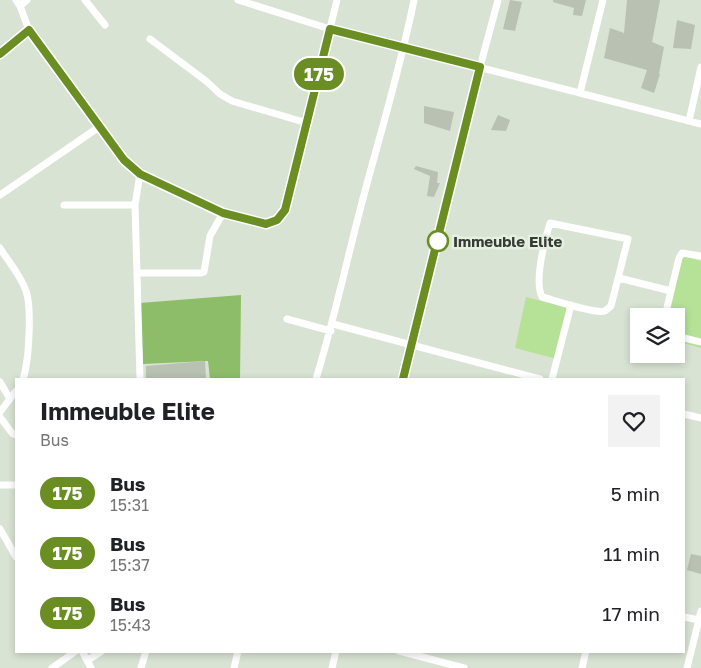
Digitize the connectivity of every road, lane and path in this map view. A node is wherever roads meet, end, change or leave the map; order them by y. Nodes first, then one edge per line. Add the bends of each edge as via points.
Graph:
1 (27, 0) edge
2 (85, 0) edge
3 (238, 0) edge
4 (337, 0) edge
5 (414, 0) edge
6 (498, 0) edge
7 (603, 0) edge
8 (18, 3) edge
9 (105, 25) dead end
10 (330, 29) junction
11 (29, 30) junction
12 (150, 39) dead end
13 (404, 48) junction
14 (0, 54) edge
15 (480, 67) junction
16 (701, 67) edge
17 (580, 93) junction
18 (689, 121) junction
19 (308, 123) junction
20 (701, 124) edge
21 (99, 126) junction
22 (140, 174) junction
23 (0, 195) edge
24 (64, 204) dead end
25 (135, 205) junction
26 (223, 213) junction
27 (0, 248) edge
28 (701, 256) edge
29 (137, 273) junction
30 (619, 278) junction
31 (671, 292) junction
32 (571, 305) junction
33 (667, 308) edge
34 (287, 319) dead end
35 (332, 327) junction
36 (685, 338) edge
37 (701, 342) edge
38 (412, 345) junction
39 (23, 378) edge
40 (140, 378) edge
41 (316, 378) edge
42 (403, 378) edge
43 (536, 378) edge
44 (552, 378) edge
45 (0, 382) edge
46 (15, 392) edge
47 (10, 399) junction
48 (0, 412) edge
49 (685, 414) edge
50 (0, 417) edge
51 (701, 418) edge
52 (15, 434) edge
53 (0, 485) edge
54 (15, 485) edge
55 (0, 529) edge
56 (15, 555) edge
57 (701, 611) edge
58 (685, 617) edge
59 (699, 620) junction
60 (73, 653) edge
61 (83, 653) edge
62 (99, 653) edge
63 (145, 653) edge
64 (238, 653) edge
65 (336, 653) edge
66 (407, 653) edge
67 (586, 653) edge
68 (88, 660) junction
69 (52, 668) edge
70 (92, 668) edge
71 (141, 668) edge
72 (234, 668) edge
73 (332, 668) edge
74 (464, 668) edge
75 (582, 668) edge
76 (687, 668) edge

1 - 8 street
2 - 9 street
3 - 10 street
4 - 10 street
5 - 13 street
6 - 15 street
7 - 17 street
8 - 11 street
10 - 13 street
10 - 19 street
11 - 14 street
11 - 21 street
12 - 19 street via 232,101
13 - 15 street
13 - 35 street
15 - 17 street
15 - 38 street
16 - 18 street
17 - 18 street
18 - 20 street
19 - 26 street via 285,210 277,220 266,224
21 - 22 street via 124,160
21 - 23 street
22 - 25 street
22 - 26 street
24 - 25 street
25 - 29 street
26 - 29 street via 210,236 204,272
27 - 39 street via 26,290 28,300 28,348
28 - 31 street via 682,253
29 - 40 street
30 - 31 street
30 - 32 street via 611,306 606,311
30 - 32 street via 628,238 550,223 539,291 542,297
31 - 33 street
32 - 44 street
34 - 35 street
35 - 38 street
35 - 41 street
36 - 37 street
38 - 42 street
38 - 43 street
45 - 47 street
46 - 47 street
47 - 48 street
49 - 51 street
50 - 52 street
53 - 54 street
55 - 56 street
57 - 59 street
58 - 59 street
59 - 76 street
60 - 69 street
61 - 68 street
62 - 68 street
63 - 71 street
64 - 72 street
65 - 73 street
66 - 74 street
67 - 75 street
68 - 70 street

